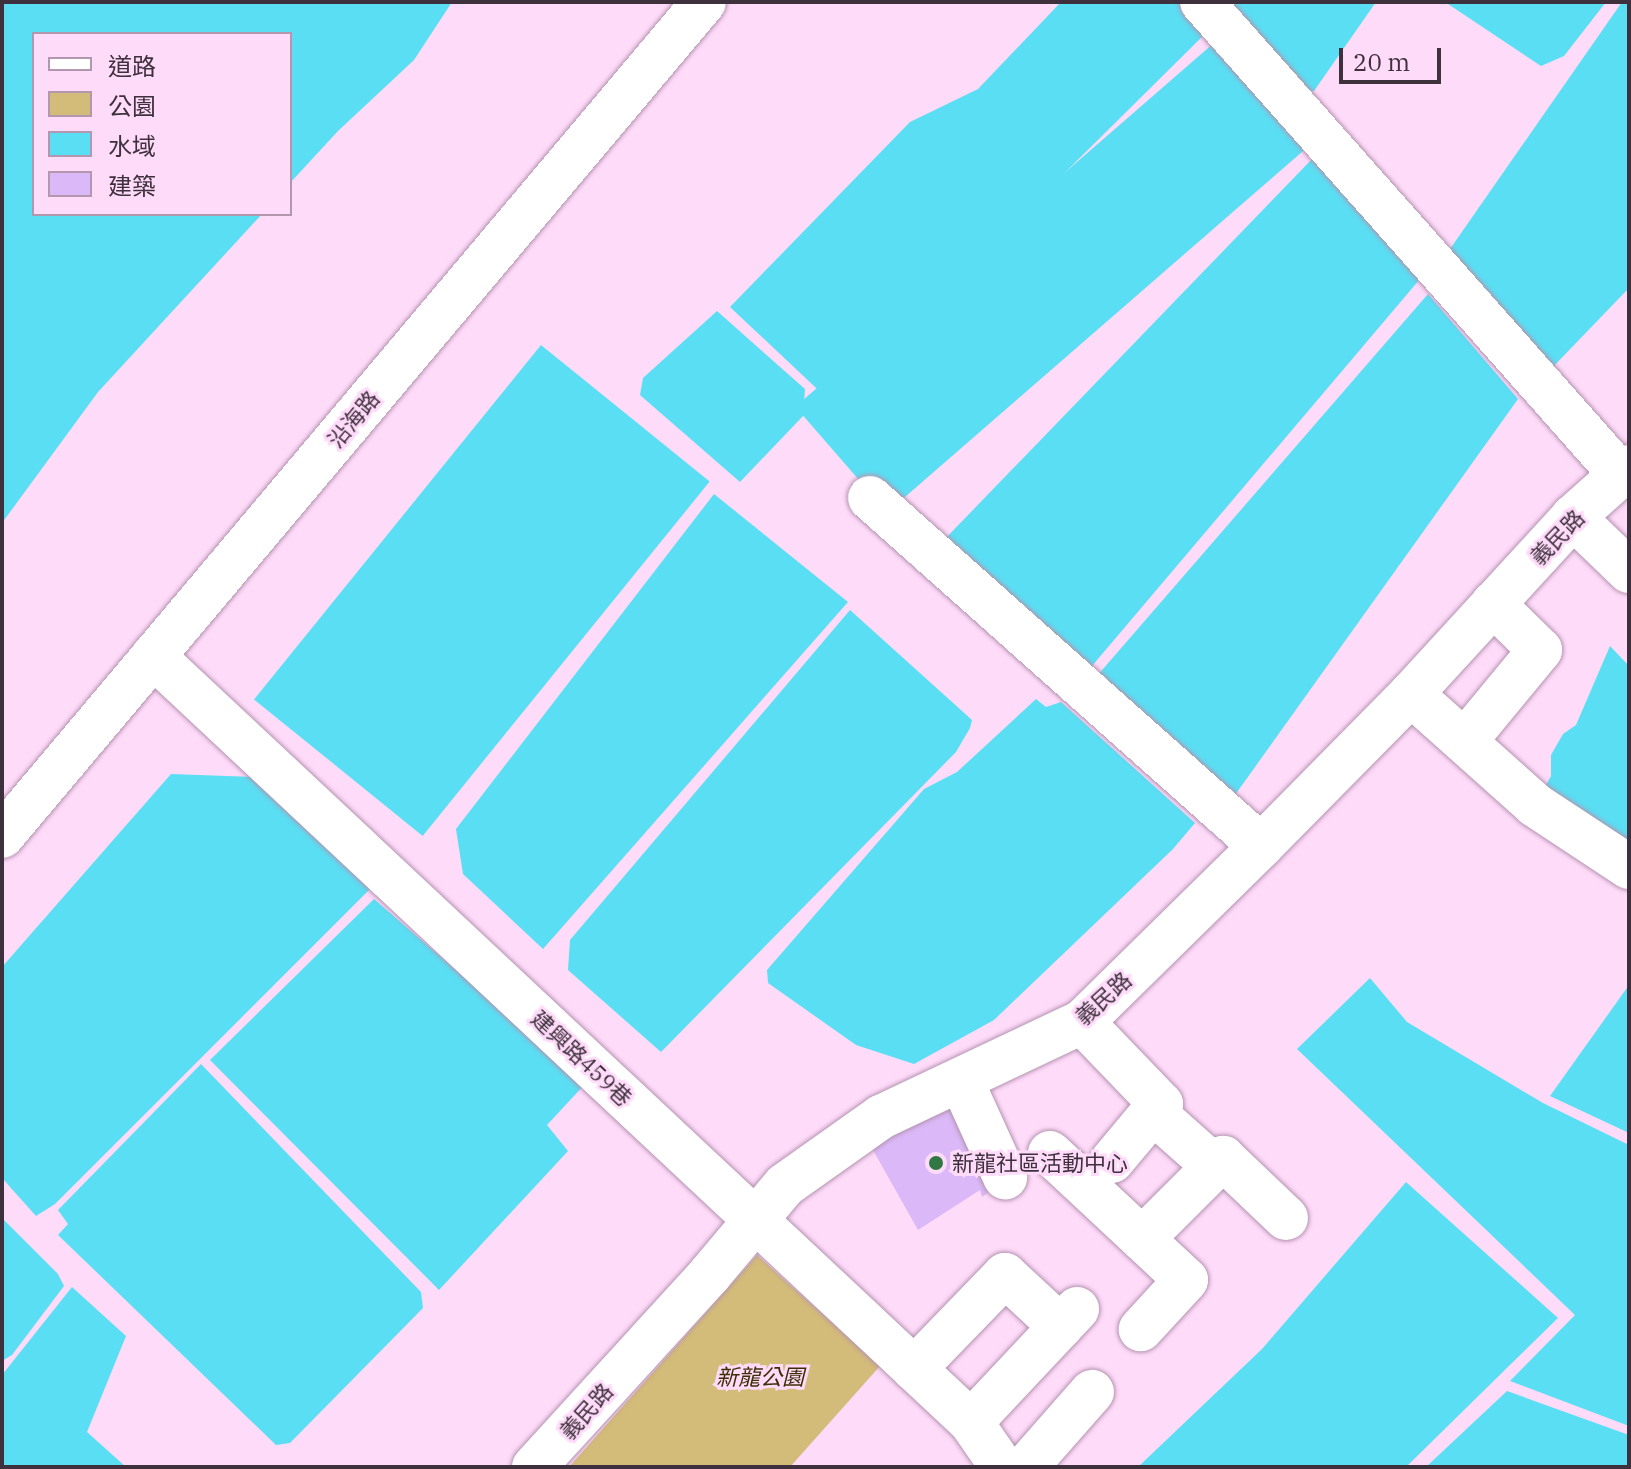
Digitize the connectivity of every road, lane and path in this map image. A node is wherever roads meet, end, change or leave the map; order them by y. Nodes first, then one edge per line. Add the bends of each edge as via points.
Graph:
1 (704, 2) edge
2 (1202, 2) edge
3 (1625, 471) edge
4 (870, 498) dead end
5 (1573, 517) junction
6 (1629, 571) edge
7 (1493, 604) junction
8 (153, 656) junction
9 (1411, 694) junction
10 (1465, 741) junction
11 (2, 836) edge
12 (1261, 846) junction
13 (1629, 867) edge
14 (1082, 1022) junction
15 (961, 1080) junction
16 (1153, 1112) junction
17 (1050, 1153) dead end
18 (1112, 1161) dead end
19 (1215, 1167) junction
20 (1005, 1177) dead end
21 (1286, 1218) dead end
22 (755, 1221) junction
23 (1142, 1239) junction
24 (1141, 1329) dead end
25 (914, 1369) junction
26 (1092, 1392) dead end
27 (971, 1422) junction
28 (534, 1467) edge
29 (1002, 1467) edge
30 (1026, 1467) edge

1 - 8 street, 沿海路
2 - 3 street
3 - 5 street, 義民路
4 - 12 street
5 - 6 street
5 - 7 street, 義民路
7 - 9 street, 義民路
7 - 10 street via 1540,650
8 - 11 street, 沿海路
8 - 22 street, 建興路459巷
9 - 10 street
9 - 12 street, 義民路
10 - 13 street via 1535,805
12 - 14 street, 義民路
14 - 15 street, 義民路
14 - 16 street via 1161,1104
15 - 20 street
15 - 22 street, 義民路 via 881,1117 785,1185
16 - 18 street
16 - 19 street
17 - 23 street
19 - 21 street via 1223,1158
19 - 23 street
22 - 25 street, 建興路459巷
22 - 28 street, 義民路
23 - 24 street via 1186,1280
25 - 27 street, 建興路459巷
25 - 27 street via 1005,1275 1069,1318
26 - 30 street
27 - 29 street, 建興路459巷

